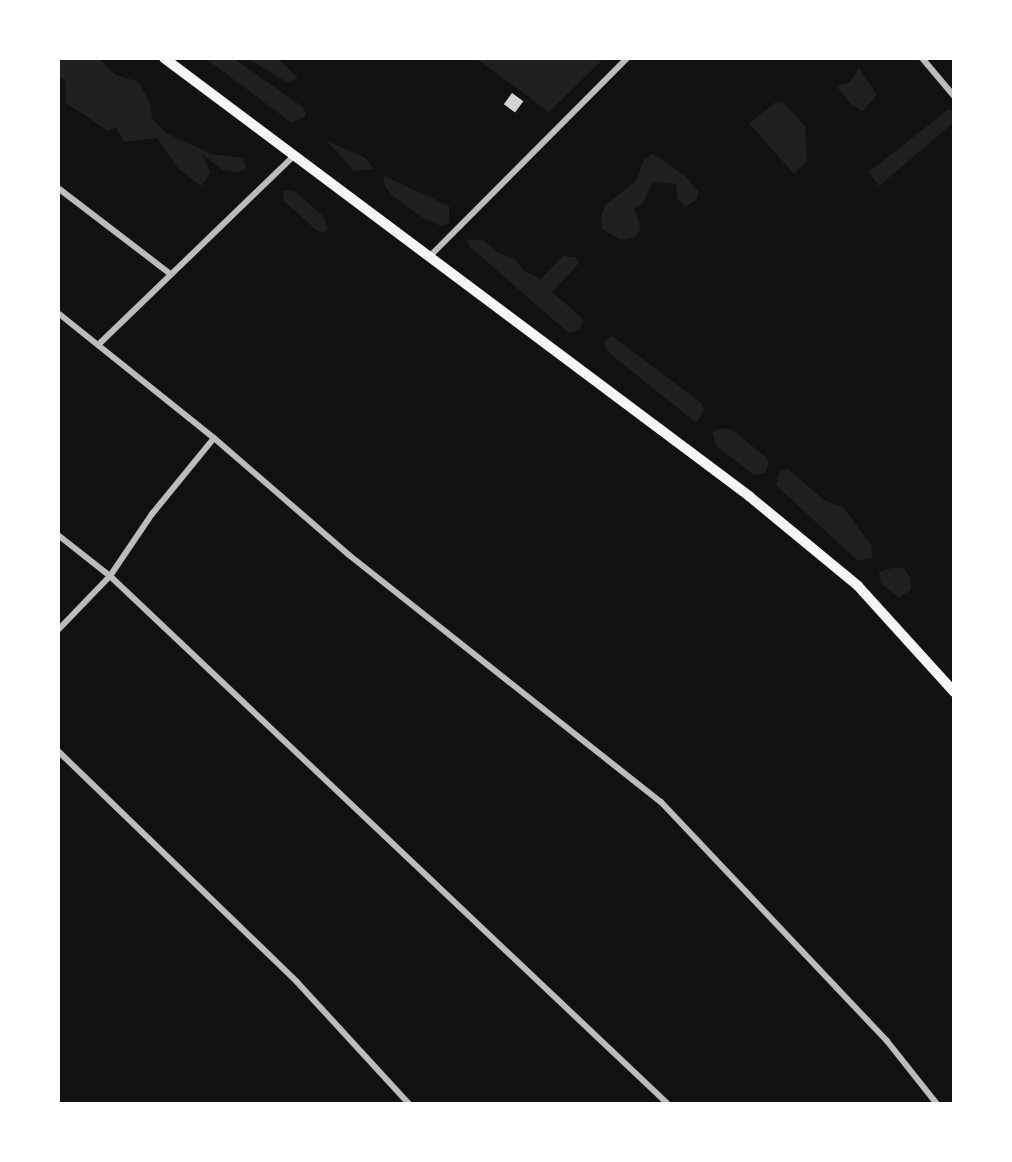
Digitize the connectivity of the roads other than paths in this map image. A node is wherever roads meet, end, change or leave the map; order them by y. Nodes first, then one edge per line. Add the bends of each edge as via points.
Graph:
1 (164, 58) edge
2 (627, 58) edge
3 (922, 58) edge
4 (954, 96) edge
5 (295, 155) junction
6 (58, 188) edge
7 (429, 257) junction
8 (169, 273) junction
9 (58, 313) edge
10 (98, 345) junction
11 (214, 438) junction
12 (58, 535) edge
13 (110, 576) junction
14 (58, 630) edge
15 (954, 692) edge
16 (58, 751) edge
17 (409, 1104) edge
18 (668, 1104) edge
19 (937, 1104) edge

1 - 5 highway
2 - 7 street
3 - 4 street
5 - 7 highway
5 - 8 street
6 - 8 street
7 - 15 highway via 749,496 846,576
8 - 10 street
9 - 10 street
10 - 11 street
11 - 13 street
11 - 19 street via 349,555 661,802 887,1041
12 - 13 street
13 - 14 street
13 - 18 street
16 - 17 street via 297,982

